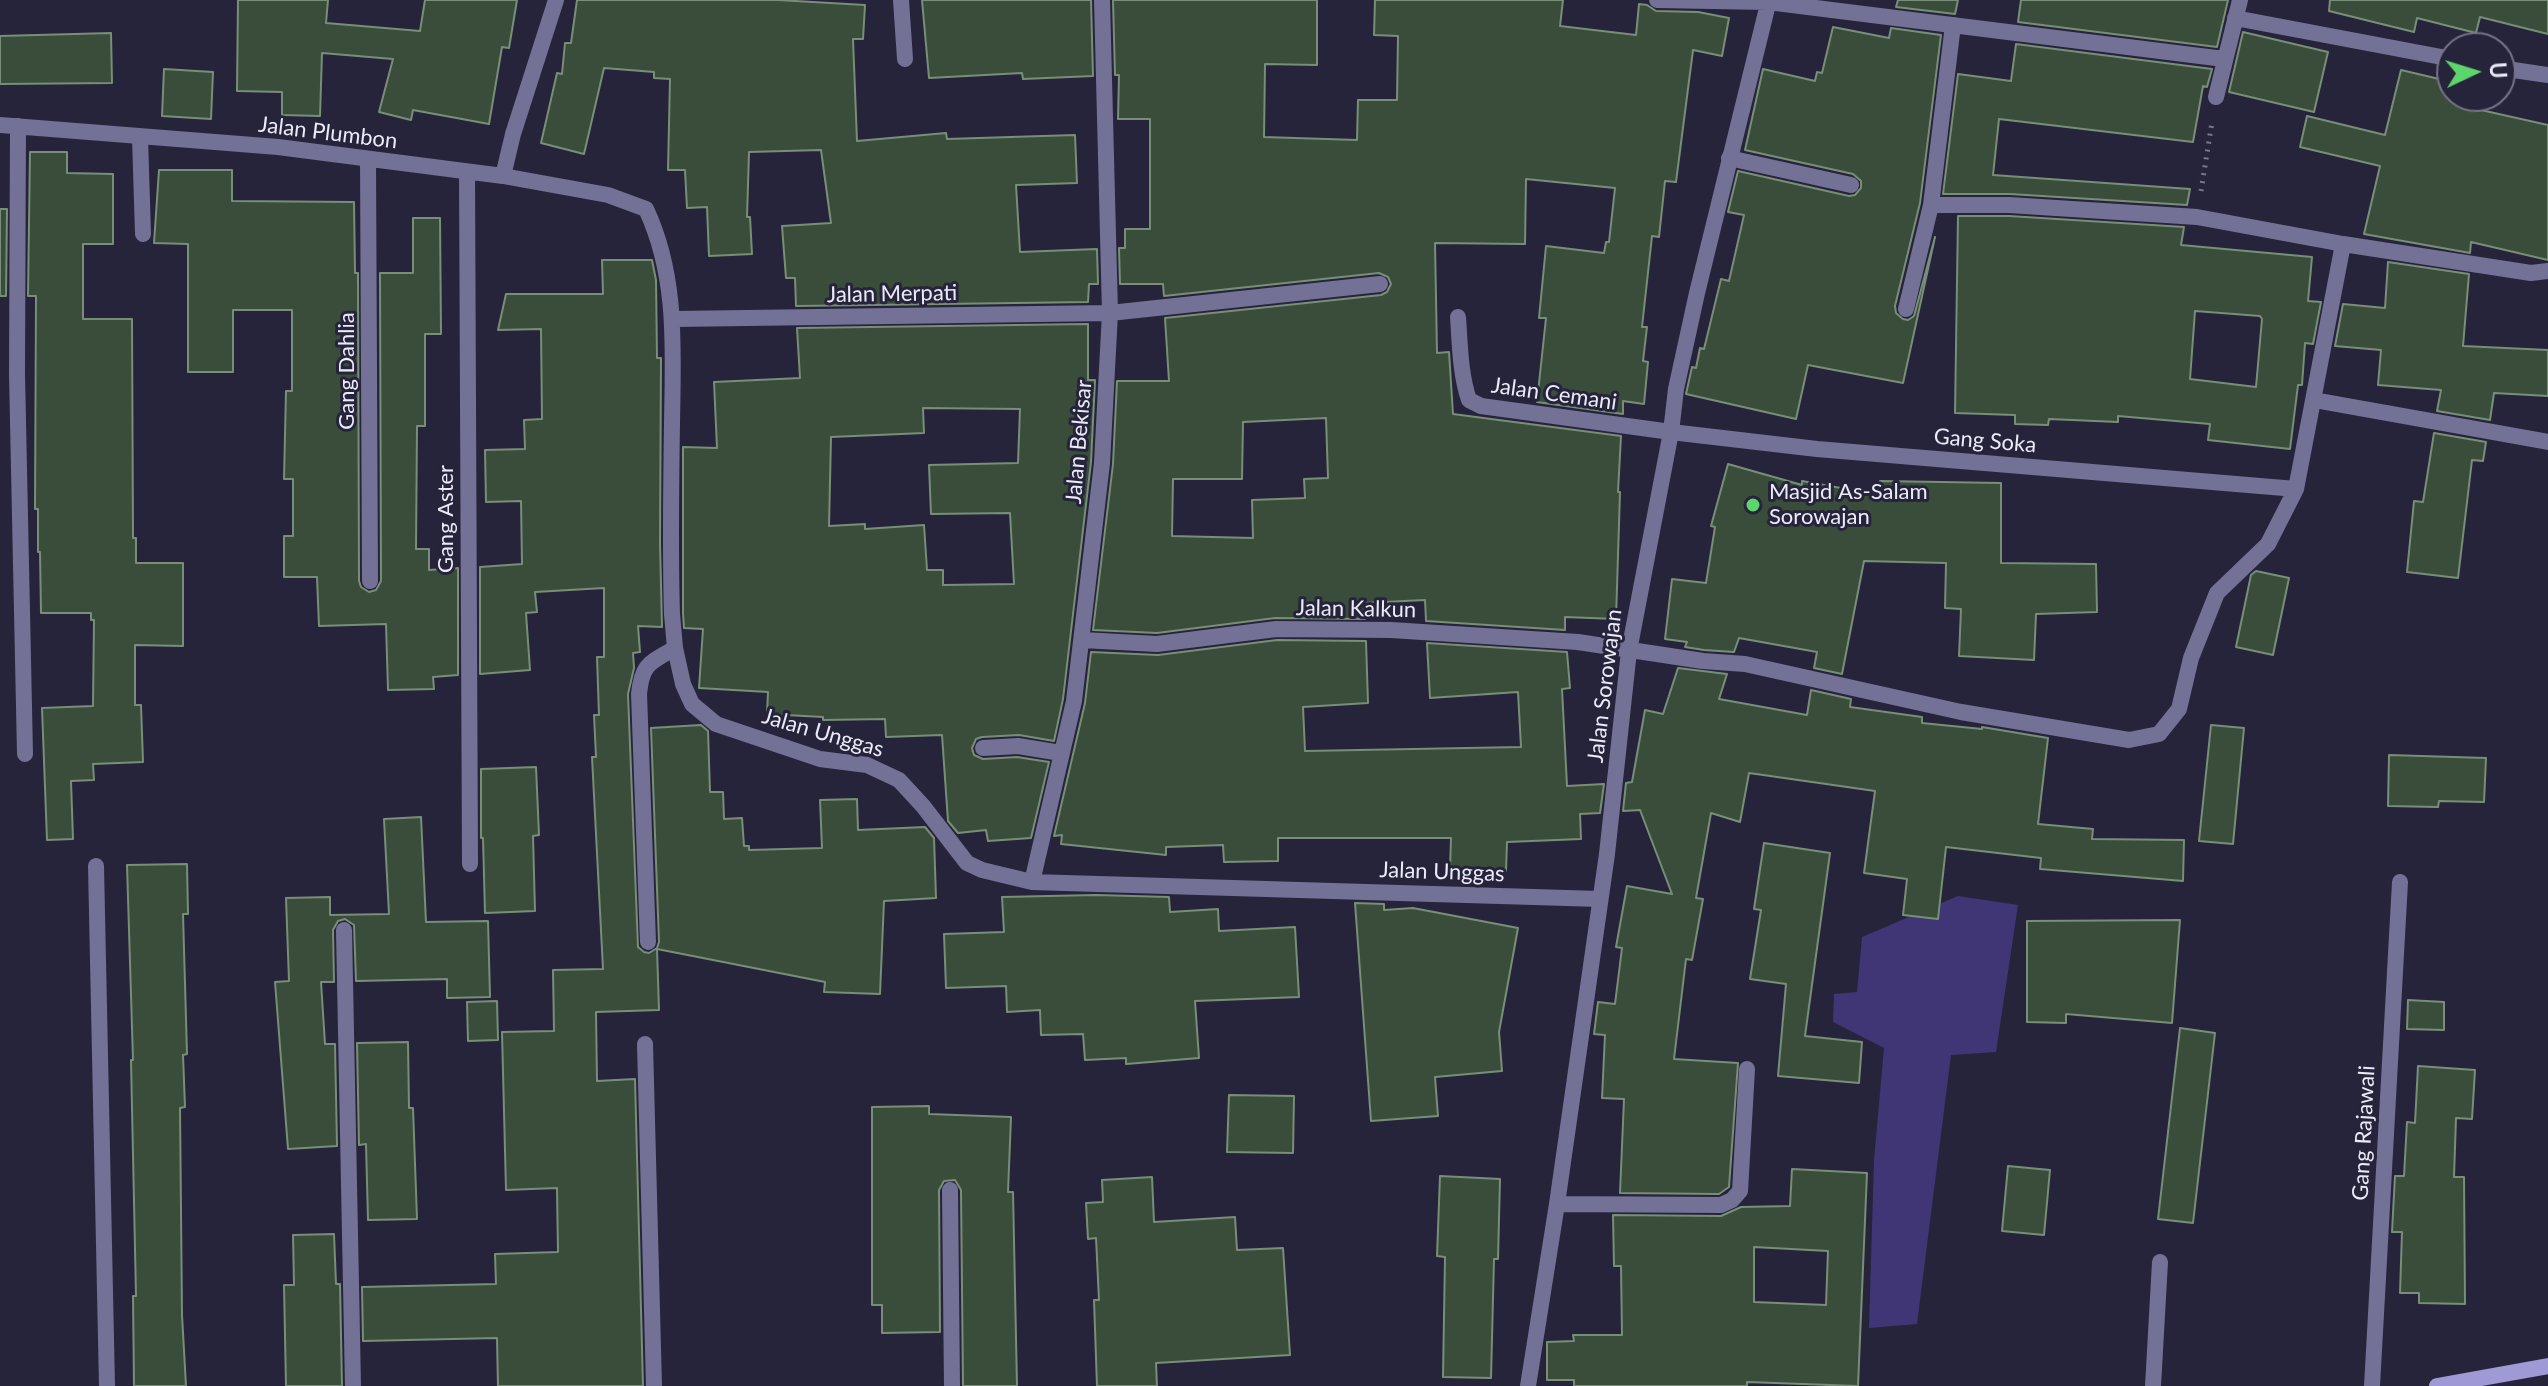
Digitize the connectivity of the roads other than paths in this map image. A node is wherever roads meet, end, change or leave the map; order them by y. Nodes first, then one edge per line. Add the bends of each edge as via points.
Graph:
1 (556, 0) edge
2 (901, 0) edge
3 (1102, 0) edge
4 (1657, 0) edge
5 (2240, 0) edge
6 (1768, 1) edge
7 (2235, 18) junction
8 (1953, 25) junction
9 (2436, 56) edge
10 (905, 59) dead end
11 (2224, 59) junction
12 (2516, 70) edge
13 (2548, 75) edge
14 (2216, 97) road end
15 (0, 125) edge
16 (18, 126) junction
17 (140, 137) junction
18 (1729, 158) junction
19 (368, 160) junction
20 (467, 172) junction
21 (503, 176) junction
22 (1851, 185) dead end
23 (1931, 205) junction
24 (646, 209) joint
25 (143, 234) dead end
26 (2343, 244) junction
27 (2548, 271) edge
28 (1380, 284) dead end
29 (1906, 309) dead end
30 (1110, 313) junction
31 (1458, 317) dead end
32 (674, 319) junction
33 (2314, 400) junction
34 (1671, 432) junction
35 (2548, 442) edge
36 (2296, 489) junction
37 (370, 581) dead end
38 (1082, 640) junction
39 (675, 648) junction
40 (1629, 651) junction
41 (983, 748) dead end
42 (1061, 753) junction
43 (25, 754) dead end
44 (470, 864) dead end
45 (96, 866) dead end
46 (1032, 882) junction
47 (2400, 882) dead end
48 (1600, 899) junction
49 (344, 930) dead end
50 (648, 942) dead end
51 (645, 1044) dead end
52 (1747, 1069) dead end
53 (950, 1190) dead end
54 (1557, 1204) junction
55 (2160, 1262) dead end
56 (2548, 1366) edge
57 (107, 1386) edge
58 (353, 1386) edge
59 (654, 1386) edge
60 (952, 1386) edge
61 (1528, 1386) edge
62 (2153, 1386) edge
63 (2372, 1386) edge
64 (2437, 1386) edge

1 - 21 street
2 - 10 street
3 - 30 street, Jalan Bekisar
4 - 6 street
5 - 7 street
6 - 8 street
6 - 18 street, Jalan Sorowajan
7 - 9 street
7 - 11 street
8 - 11 street
8 - 23 street
11 - 14 street
12 - 13 street
15 - 16 street, Jalan Plumbon
16 - 17 street, Jalan Plumbon
16 - 43 street
17 - 19 street, Jalan Plumbon
17 - 25 street
18 - 22 street
18 - 34 street, Jalan Sorowajan via 1676,389
19 - 20 street, Jalan Plumbon
19 - 37 street, Gang Dahlia
20 - 21 street, Jalan Plumbon
20 - 44 street, Gang Aster
21 - 24 street, Jalan Plumbon via 608,195
23 - 26 street via 2197,217
23 - 29 street
24 - 32 street, Jalan Unggas via 665,258
26 - 27 street via 2531,273
26 - 33 street, Jalan Kalkun
28 - 30 street, Jalan Merpati
30 - 32 street, Jalan Merpati
30 - 38 street, Jalan Bekisar via 1102,463
31 - 34 street, Jalan Cemani via 1469,400 1481,406
32 - 39 street, Jalan Unggas
33 - 35 street
33 - 36 street, Jalan Kalkun
34 - 36 street, Gang Soka
34 - 40 street, Jalan Sorowajan
36 - 40 street, Jalan Kalkun via 2268,544 2217,593 2191,658 2179,709 2159,734 2129,740 1961,712 1745,664
38 - 40 street, Jalan Kalkun via 1157,644 1276,629 1391,630 1578,642
38 - 42 street, Jalan Bekisar
39 - 46 street, Jalan Unggas via 692,704 716,724 820,759 867,765 899,780 967,863
39 - 50 street via 645,667 640,678
40 - 48 street, Jalan Sorowajan
41 - 42 street via 1018,746
42 - 46 street, Jalan Bekisar
45 - 57 street
46 - 48 street, Jalan Unggas
47 - 63 street, Gang Rajawali
48 - 54 street, Jalan Sorowajan
49 - 58 street
51 - 59 street
52 - 54 street via 1740,1191 1732,1200 1721,1205
53 - 60 street
54 - 61 street, Jalan Sorowajan
55 - 62 street
56 - 64 street

